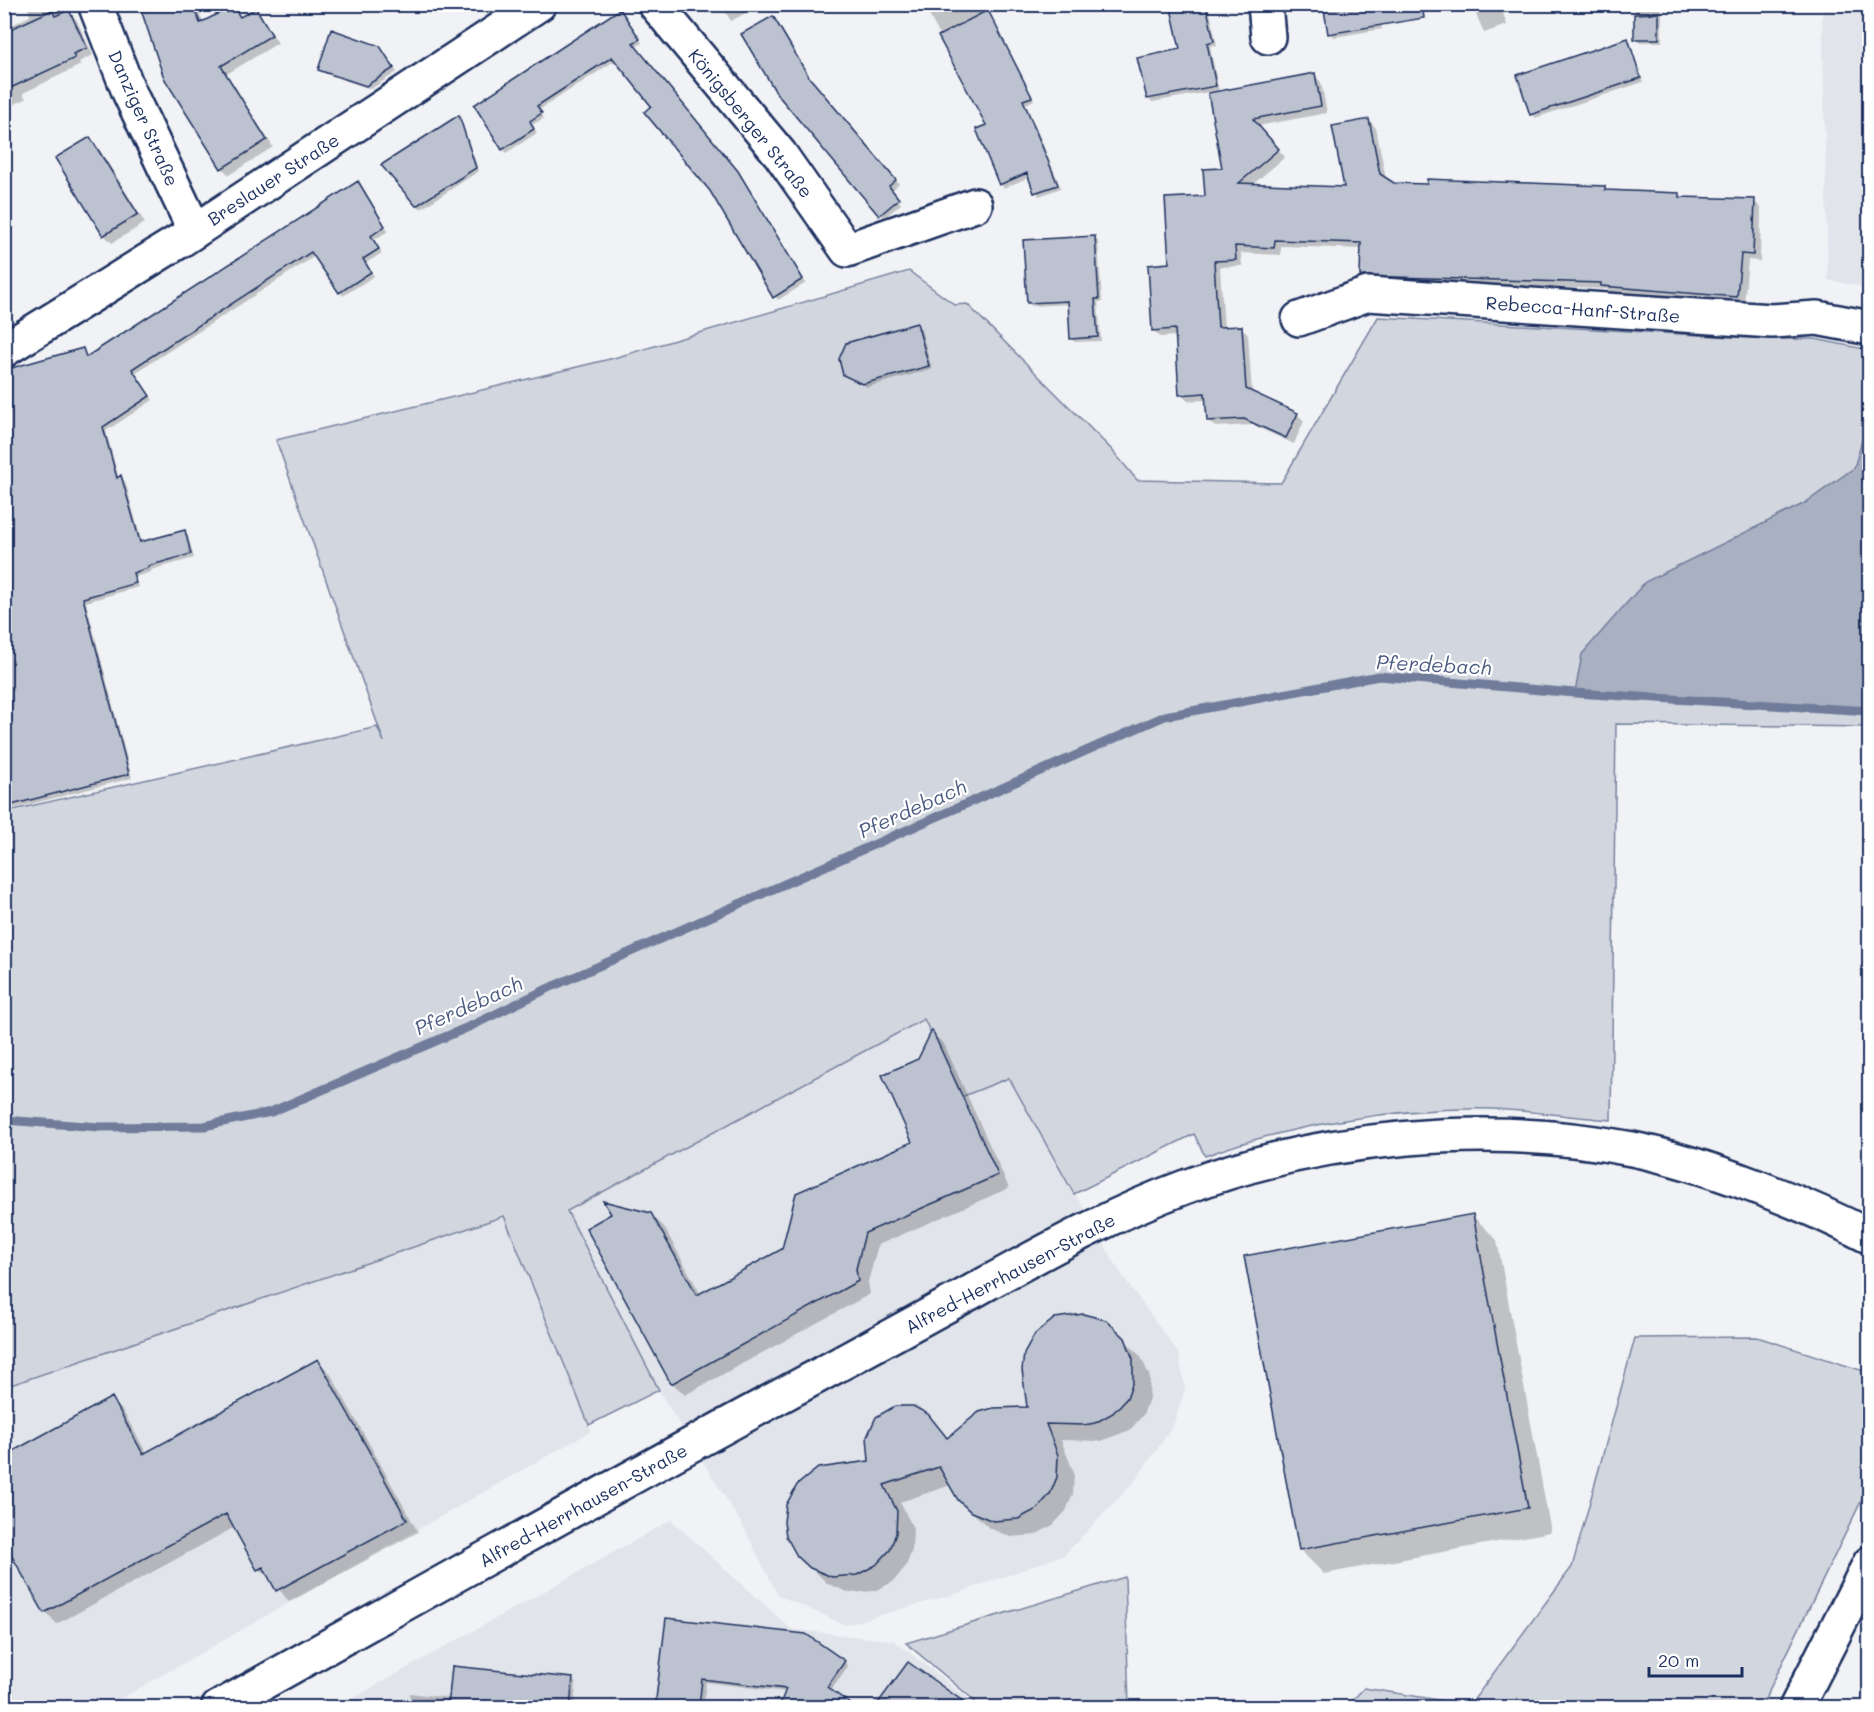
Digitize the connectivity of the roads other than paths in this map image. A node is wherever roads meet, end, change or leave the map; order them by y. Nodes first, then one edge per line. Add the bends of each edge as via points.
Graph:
1 (95, 4) edge
2 (539, 4) edge
3 (655, 4) edge
4 (1265, 4) edge
5 (1268, 37) dead end
6 (975, 205) dead end
7 (195, 231) junction
8 (1299, 319) dead end
9 (1869, 328) edge
10 (4, 350) edge
11 (1869, 1238) edge
12 (1869, 1563) edge
13 (219, 1707) edge
14 (1796, 1707) edge

1 - 7 street, Danziger Straße via 129,92
2 - 7 street, Breslauer Straße
3 - 6 street, Königsberger Straße via 780,154 847,250
4 - 5 street
7 - 10 street, Breslauer Straße
8 - 9 street, Rebecca-Hanf-Straße via 1368,294 1772,321 1816,318
11 - 13 street, Alfred-Herrhausen-Straße via 1723,1176 1651,1154 1569,1140 1494,1136 1388,1140 1246,1166 1182,1188 1068,1238
12 - 14 street

